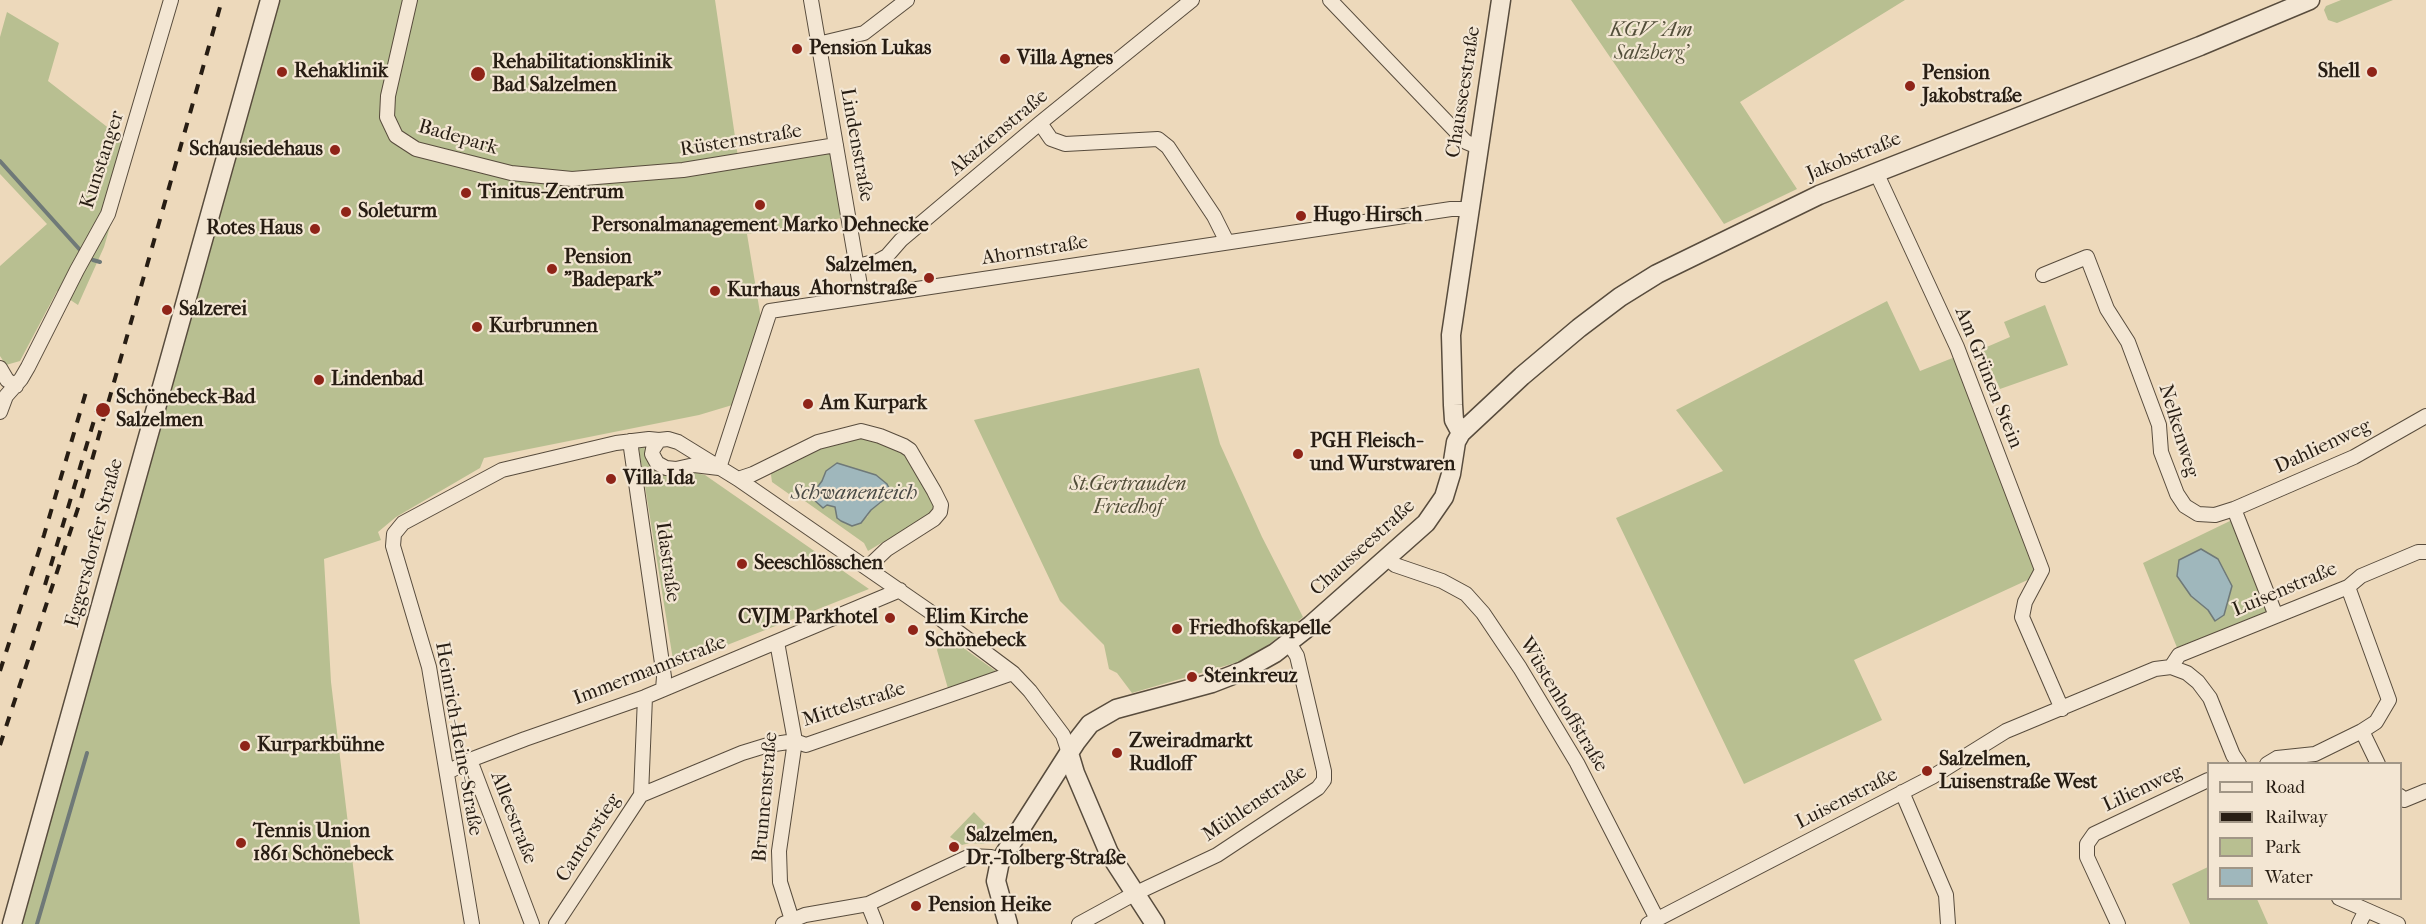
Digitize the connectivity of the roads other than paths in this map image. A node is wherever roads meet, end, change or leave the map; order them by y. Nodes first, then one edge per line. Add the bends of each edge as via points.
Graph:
1 (171, 0) edge
2 (270, 0) edge
3 (410, 0) edge
4 (811, 0) edge
5 (907, 0) edge
6 (1192, 0) edge
7 (1329, 0) edge
8 (1502, 0) edge
9 (2310, 0) edge
10 (818, 44) junction
11 (1040, 123) junction
12 (836, 145) junction
13 (1478, 147) junction
14 (1876, 172) junction
15 (652, 173) joint
16 (1469, 209) junction
17 (1227, 242) junction
18 (857, 266) junction
19 (2043, 275) dead end
20 (862, 297) junction
21 (0, 368) edge
22 (16, 386) junction
23 (0, 412) edge
24 (2426, 416) edge
25 (1461, 434) junction
26 (659, 440) junction
27 (630, 441) junction
28 (719, 468) junction
29 (738, 479) junction
30 (2234, 509) junction
31 (2426, 552) edge
32 (1388, 559) junction
33 (868, 567) junction
34 (2348, 587) junction
35 (900, 590) junction
36 (2276, 616) junction
37 (777, 642) junction
38 (1289, 643) junction
39 (2171, 667) junction
40 (1013, 673) junction
41 (663, 689) junction
42 (645, 697) junction
43 (2062, 709) junction
44 (2362, 731) junction
45 (795, 741) junction
46 (1069, 753) junction
47 (470, 760) junction
48 (2238, 762) edge
49 (2270, 762) edge
50 (2377, 762) edge
51 (447, 772) junction
52 (2207, 780) edge
53 (2426, 791) edge
54 (1902, 792) junction
55 (641, 795) junction
56 (2402, 798) edge
57 (1000, 861) junction
58 (1134, 894) junction
59 (2344, 900) edge
60 (868, 904) junction
61 (2366, 910) junction
62 (788, 922) edge
63 (1653, 922) edge
64 (12, 924) edge
65 (472, 924) edge
66 (532, 924) edge
67 (556, 924) edge
68 (876, 924) edge
69 (1008, 924) edge
70 (1079, 924) edge
71 (1155, 924) edge
72 (1948, 924) edge
73 (2118, 924) edge
74 (2359, 924) edge
75 (2398, 924) edge

1 - 22 street, Kunstanger via 108,214
2 - 64 street, Eggersdorfer Straße
3 - 15 street, Badepark via 388,96 387,117 403,143 530,176 572,179
4 - 10 street, Lindenstraße
5 - 10 street via 864,33
6 - 11 street, Akazienstraße
7 - 13 street via 1466,142
8 - 13 street, Chausseestraße
9 - 14 street, Jakobstraße
10 - 12 street, Lindenstraße
11 - 17 street via 1051,139 1065,144 1158,139 1168,147
11 - 18 street, Akazienstraße via 887,256
12 - 15 street, Rüsternstraße via 718,166
12 - 18 street, Lindenstraße
13 - 16 street, Chausseestraße
14 - 25 street, Jakobstraße via 1748,228 1638,285 1560,343
14 - 43 street, Am Grünen Stein via 1957,347 2042,570 2025,602 2022,617
16 - 17 street, Ahornstraße
16 - 25 street, Chausseestraße via 1450,344 1454,420
17 - 20 street, Ahornstraße
18 - 20 street, Lindenstraße
19 - 30 street, Nelkenweg via 2087,257 2107,309 2128,342 2159,426 2161,452 2177,494 2185,506 2198,514 2215,515
20 - 28 street, Ahornstraße via 770,311
21 - 22 street
22 - 23 street, Kunstanger via 6,396
24 - 30 street, Dahlienweg via 2354,457
25 - 32 street, Chausseestraße via 1448,486 1436,511
26 - 27 street, Heinrich-Heine-Straße
26 - 28 street, Heinrich-Heine-Straße via 678,442
26 - 28 street via 652,454 661,466
27 - 41 street, Idastraße
27 - 51 street, Heinrich-Heine-Straße via 502,470 398,527 392,541 429,667
28 - 29 street, Heinrich-Heine-Straße
29 - 33 street, Heinrich-Heine-Straße
29 - 33 street via 818,442 861,431 910,450 941,505 940,512
30 - 36 street
31 - 34 street, Luisenstraße via 2361,576
32 - 38 street, Chausseestraße
32 - 63 street, Wüstenhoffstraße via 1466,594 1484,613 1568,749
33 - 35 street, Heinrich-Heine-Straße
34 - 36 street, Luisenstraße
34 - 44 street via 2389,700 2376,723
35 - 37 street, Immermannstraße
35 - 40 street, Heinrich-Heine-Straße
36 - 39 street, Luisenstraße via 2179,655
37 - 41 street, Immermannstraße
37 - 45 street, Brunnenstraße
38 - 46 street, Chausseestraße via 1228,678 1107,713 1090,724
38 - 58 street, Mühlenstraße via 1297,656 1324,780 1318,788 1217,855
39 - 43 street, Luisenstraße via 2155,669
39 - 48 street via 2187,673 2210,698
40 - 45 street, Mittelstraße via 806,745
40 - 46 street, Heinrich-Heine-Straße via 1063,735
41 - 42 street, Immermannstraße
42 - 47 street, Immermannstraße
42 - 55 street, Cantorstieg
43 - 54 street, Luisenstraße via 2006,731
44 - 49 street via 2315,754
44 - 50 street
45 - 55 street, Mittelstraße via 742,753
45 - 62 street, Brunnenstraße via 779,851
46 - 57 street, Chausseestraße
46 - 58 street via 1109,853
47 - 51 street, Immermannstraße
47 - 66 street, Alleestraße
51 - 65 street, Heinrich-Heine-Straße
52 - 73 street, Lilienweg via 2094,834 2087,844 2087,857
53 - 56 street
54 - 63 street, Luisenstraße
54 - 72 street via 1946,895
55 - 67 street, Cantorstieg
57 - 60 street via 970,856
57 - 69 street, Chausseestraße via 996,881
58 - 70 street, Mühlenstraße
58 - 71 street
59 - 61 street
60 - 62 street via 805,915
60 - 68 street
61 - 74 street
61 - 75 street

